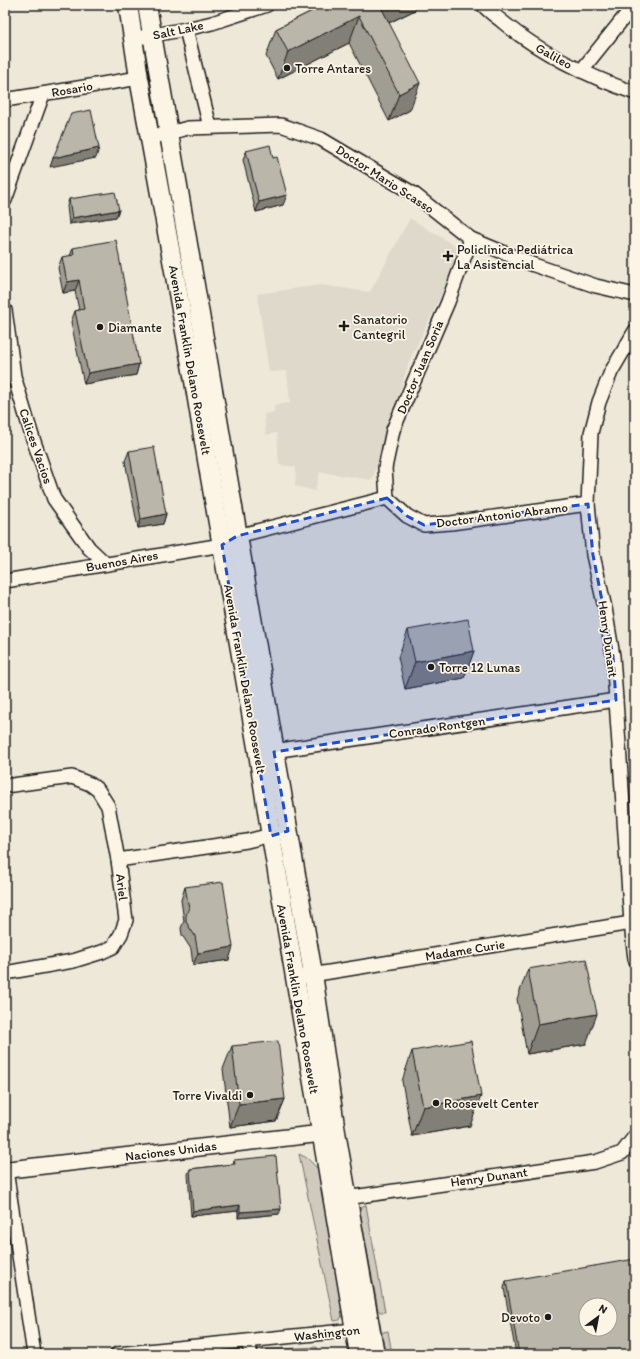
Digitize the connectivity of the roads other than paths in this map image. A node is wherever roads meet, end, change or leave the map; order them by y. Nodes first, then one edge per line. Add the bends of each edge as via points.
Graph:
1 (128, 5) edge
2 (147, 5) edge
3 (267, 5) edge
4 (483, 5) edge
5 (634, 5) edge
6 (186, 29) junction
7 (153, 35) junction
8 (134, 39) junction
9 (581, 71) junction
10 (139, 78) junction
11 (635, 93) edge
12 (43, 94) junction
13 (5, 100) edge
14 (210, 127) junction
15 (170, 132) junction
16 (150, 138) junction
17 (5, 200) edge
18 (471, 239) junction
19 (635, 295) edge
20 (5, 310) edge
21 (635, 331) edge
22 (9, 376) edge
23 (387, 498) junction
24 (588, 504) junction
25 (237, 536) junction
26 (222, 545) junction
27 (106, 564) junction
28 (5, 581) edge
29 (616, 700) junction
30 (266, 752) junction
31 (5, 786) edge
32 (288, 831) junction
33 (271, 836) junction
34 (118, 860) junction
35 (633, 924) edge
36 (635, 959) edge
37 (5, 973) edge
38 (313, 974) junction
39 (295, 979) junction
40 (329, 1132) junction
41 (635, 1136) edge
42 (5, 1170) edge
43 (341, 1198) junction
44 (362, 1329) junction
45 (248, 1341) junction
46 (34, 1354) edge
47 (117, 1354) edge
48 (251, 1354) edge
49 (359, 1354) edge
50 (375, 1354) edge

1 - 8 main road, Avenida Franklin Delano Roosevelt
2 - 7 main road, Avenida Franklin Delano Roosevelt
3 - 6 street, Salt Lake
4 - 9 street, Galileo via 542,51
5 - 9 street
6 - 7 street, Salt Lake
6 - 14 street
7 - 8 street, Salt Lake
7 - 15 main road, Avenida Franklin Delano Roosevelt
8 - 10 main road, Avenida Franklin Delano Roosevelt
9 - 11 street, Galileo
10 - 12 street, Rosario
10 - 16 main road, Avenida Franklin Delano Roosevelt
12 - 13 street, Rosario
12 - 17 street
14 - 15 street, Doctor Mario Scasso
14 - 18 street, Doctor Mario Scasso via 281,125 321,139 414,194
15 - 16 street, Doctor Mario Scasso
15 - 25 main road, Avenida Franklin Delano Roosevelt
16 - 26 main road, Avenida Franklin Delano Roosevelt
18 - 19 street, Doctor Mario Scasso via 534,265 596,286
18 - 23 street, Doctor Juan Soria via 448,302 393,430 385,468
20 - 22 street, Calices Vacios
21 - 24 street, Henry Dunant via 611,372 599,402 591,433
22 - 27 street, Calices Vacios via 54,499 89,548
23 - 24 street, Doctor Antonio Abramo via 407,516 424,525
23 - 25 street
24 - 29 street, Henry Dunant via 593,555 613,656
25 - 26 street, Buenos Aires
25 - 30 main road, Avenida Franklin Delano Roosevelt
26 - 27 street, Buenos Aires
26 - 30 main road, Avenida Franklin Delano Roosevelt
27 - 28 street, Buenos Aires
29 - 30 street, Conrado Rontgen
29 - 35 street, Henry Dunant
30 - 32 main road, Avenida Franklin Delano Roosevelt
30 - 33 main road, Avenida Franklin Delano Roosevelt
31 - 34 street via 72,777 90,784 98,790 108,806
32 - 33 street, Ariel
32 - 38 main road, Avenida Franklin Delano Roosevelt
33 - 34 street, Ariel
33 - 39 main road, Avenida Franklin Delano Roosevelt
34 - 37 street, Ariel via 126,920 113,947 73,961
35 - 36 street, Henry Dunant
35 - 38 street, Madame Curie
38 - 39 street, Madame Curie
38 - 40 main road, Avenida Franklin Delano Roosevelt
39 - 40 main road, Avenida Franklin Delano Roosevelt
40 - 42 street, Naciones Unidas
40 - 43 main road, Avenida Franklin Delano Roosevelt
41 - 43 street, Henry Dunant via 622,1153 595,1162
42 - 46 street
43 - 44 main road, Avenida Franklin Delano Roosevelt
44 - 45 street, Washington
44 - 49 main road, Avenida Franklin Delano Roosevelt
44 - 50 main road, Avenida Franklin Delano Roosevelt
45 - 47 street, Washington
45 - 48 street

